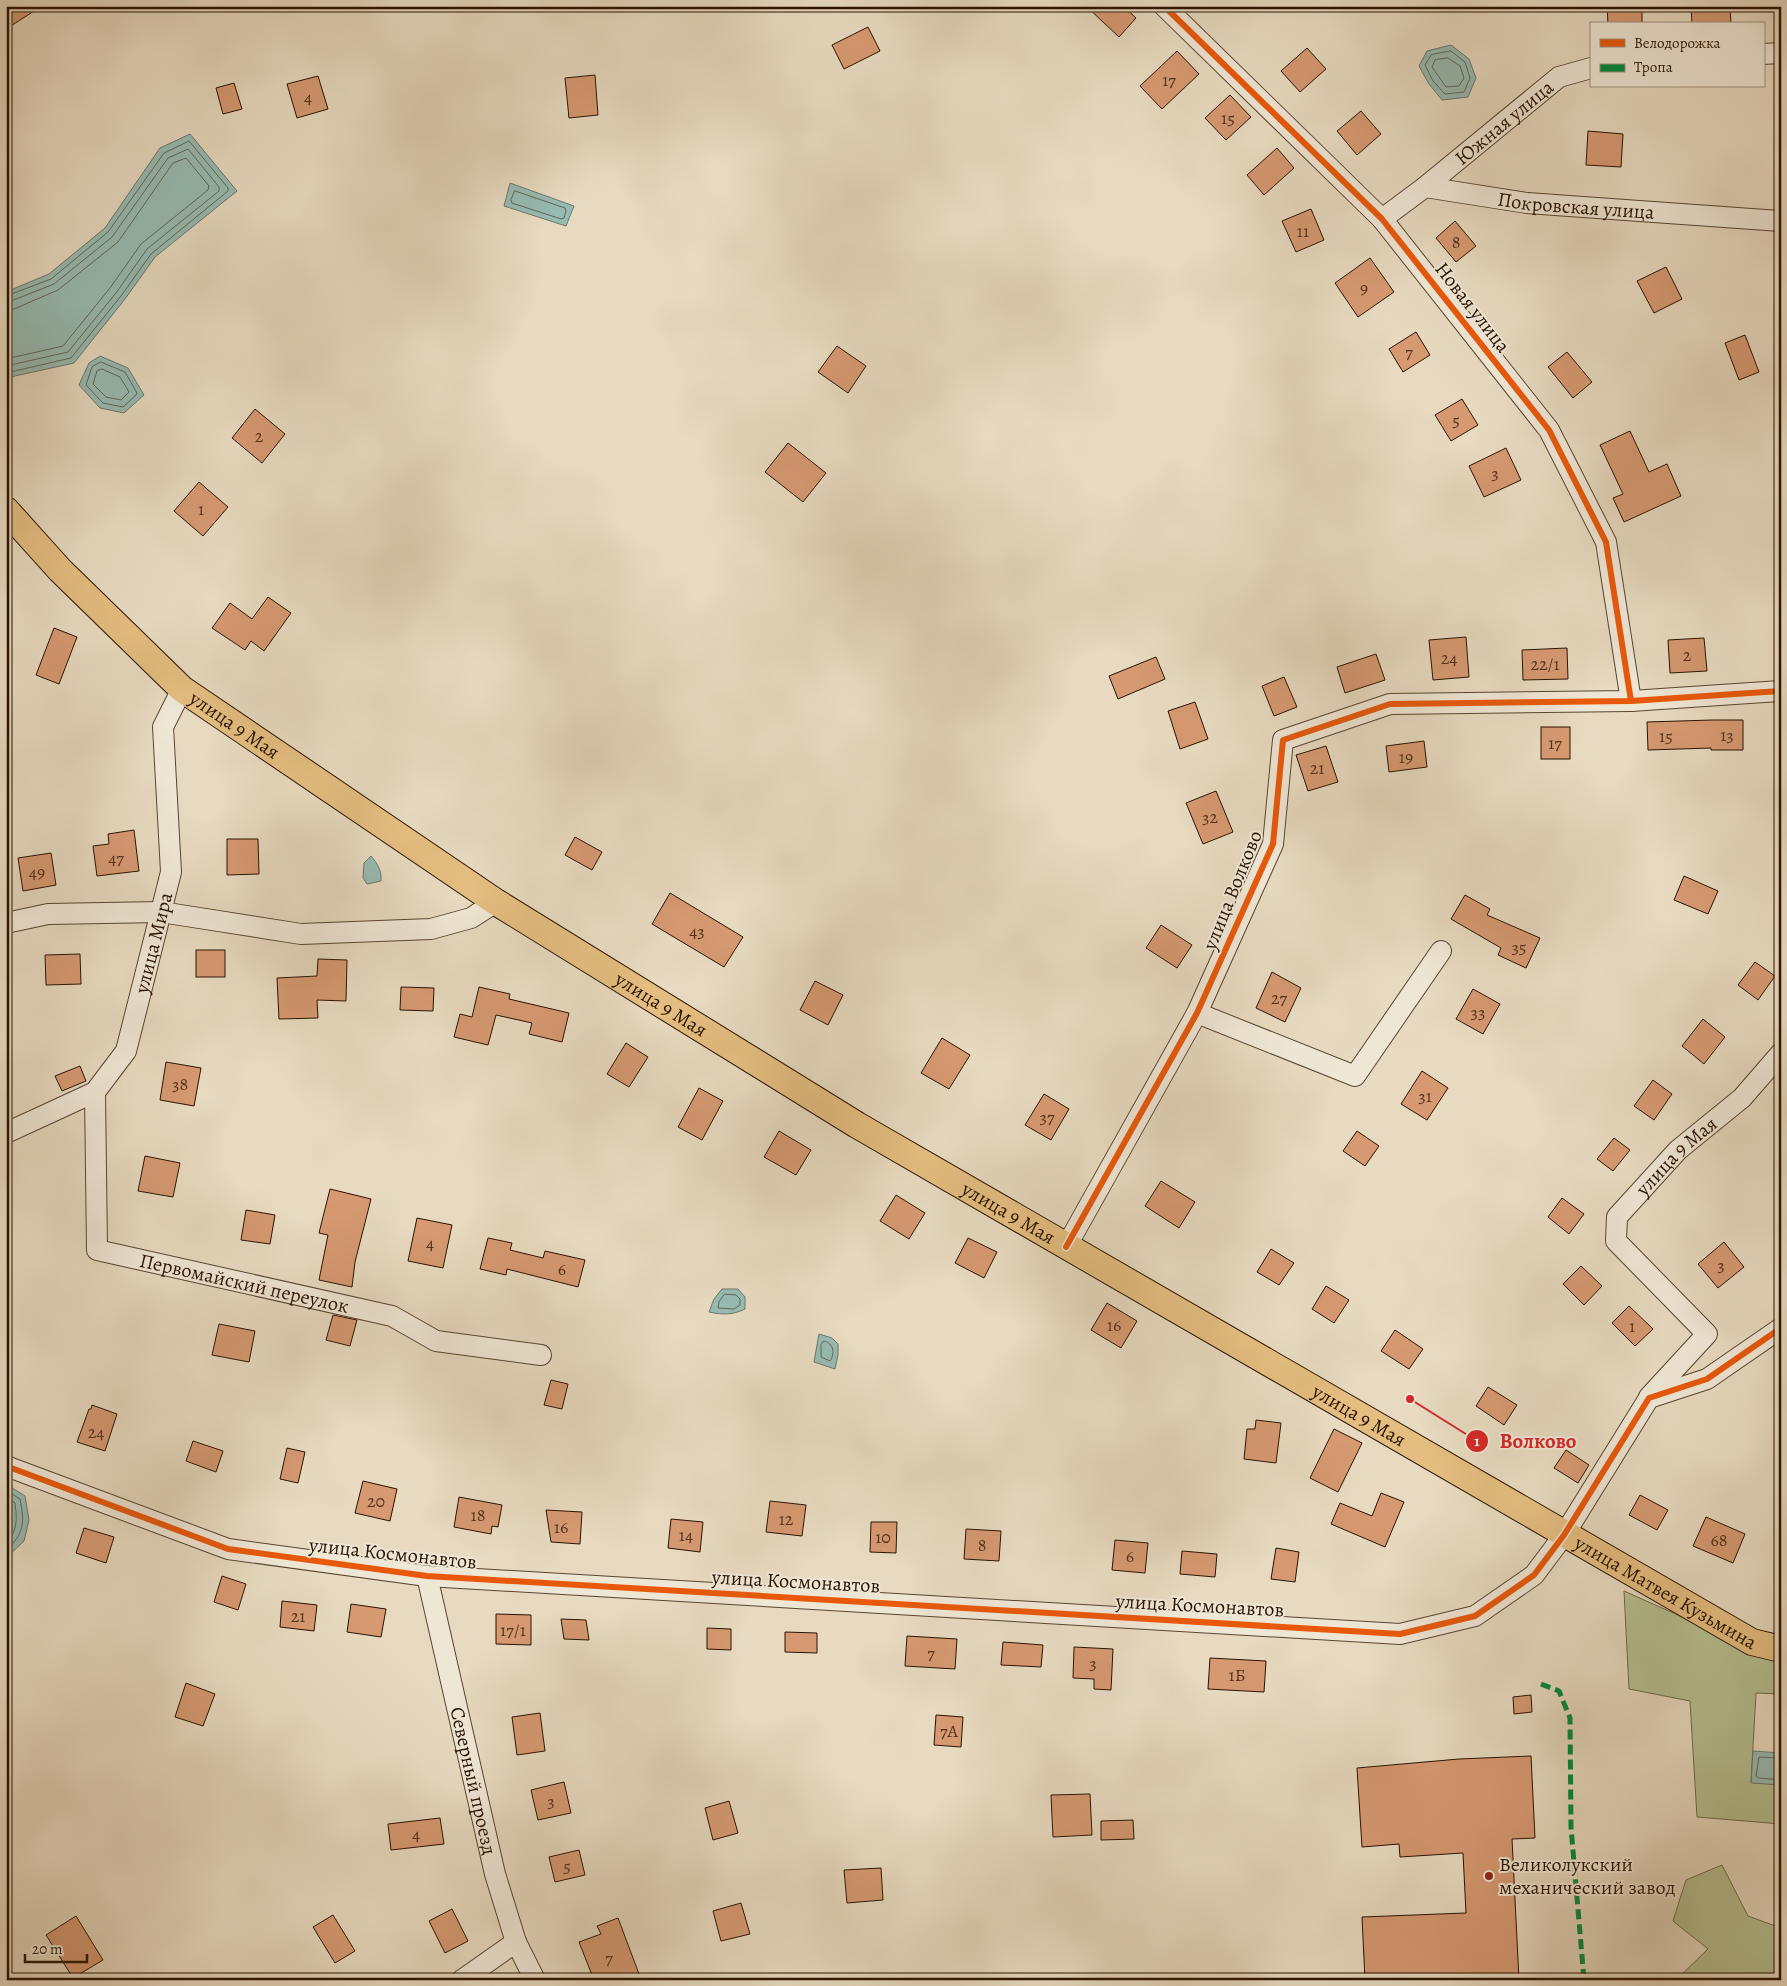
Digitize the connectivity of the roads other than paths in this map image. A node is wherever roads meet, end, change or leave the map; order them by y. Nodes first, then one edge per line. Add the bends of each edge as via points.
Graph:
1 (1164, 6) edge
2 (1781, 53) edge
3 (1764, 54) edge
4 (1590, 68) edge
5 (1425, 187) junction
6 (1382, 218) junction
7 (1781, 221) edge
8 (6, 510) edge
9 (182, 688) junction
10 (1781, 691) edge
11 (1630, 701) junction
12 (496, 902) junction
13 (161, 912) junction
14 (6, 923) edge
15 (1441, 951) dead end
16 (1197, 1013) junction
17 (1781, 1052) edge
18 (95, 1092) junction
19 (6, 1134) edge
20 (1066, 1247) junction
21 (1781, 1328) edge
22 (541, 1354) dead end
23 (1649, 1398) junction
24 (6, 1466) edge
25 (1559, 1532) junction
26 (427, 1576) junction
27 (1781, 1649) edge
28 (516, 1942) junction
29 (462, 1980) edge
30 (535, 1980) edge

1 - 6 street, Новая улица
2 - 3 street
4 - 5 street, Южная улица via 1559,77
5 - 6 street
5 - 7 street, Покровская улица via 1526,203
6 - 11 street, Новая улица via 1550,430 1606,542
8 - 9 main road, улица 9 Мая via 60,570
9 - 12 main road, улица 9 Мая
9 - 13 street, улица Мира via 163,727 171,872
10 - 11 street, улица Волково
11 - 16 street, улица Волково via 1390,704 1283,740 1273,844
12 - 13 street via 471,918 431,928 302,934
12 - 20 main road, улица 9 Мая via 857,1124
13 - 14 street via 48,914
13 - 18 street, улица Мира via 126,1051
15 - 16 street via 1355,1076
16 - 20 street, улица Волково
17 - 23 street, улица 9 Мая via 1742,1098 1678,1150 1617,1217 1616,1241 1707,1334
18 - 19 street, улица Мира
18 - 22 street, Первомайский переулок via 97,1250 392,1316 436,1341
20 - 25 main road, улица 9 Мая
21 - 23 street via 1707,1379
23 - 25 street, улица Космонавтов
24 - 26 street, улица Космонавтов via 228,1549
25 - 26 street, улица Космонавтов via 1534,1575 1475,1616 1400,1634
25 - 27 main road, улица Матвея Кузьмина via 1752,1642
26 - 28 street, Северный проезд via 495,1874
28 - 29 street
28 - 30 street, Северный проезд

